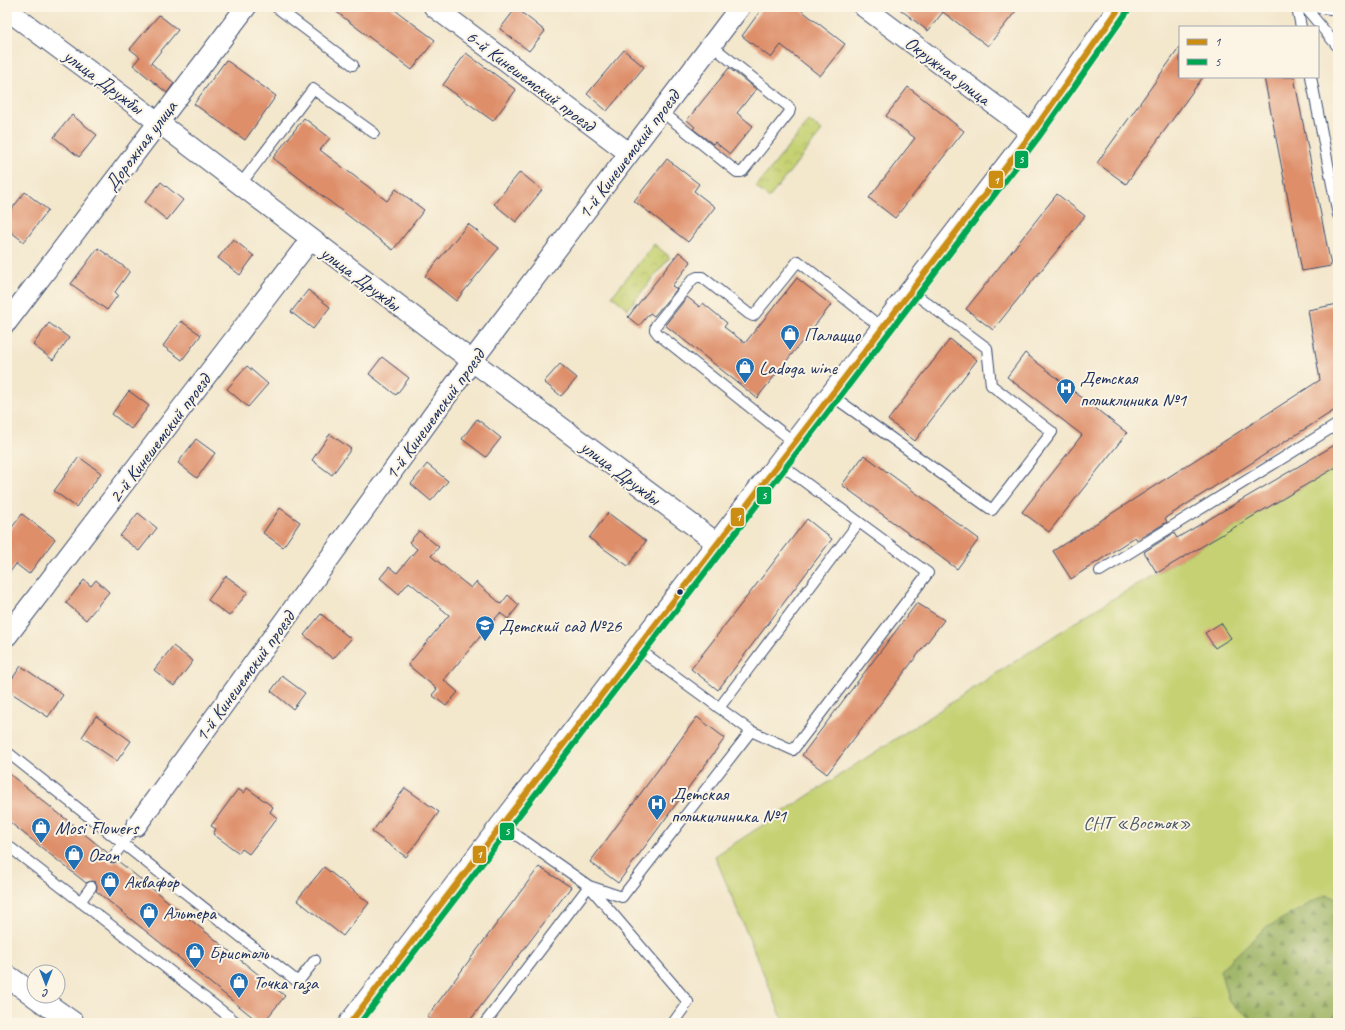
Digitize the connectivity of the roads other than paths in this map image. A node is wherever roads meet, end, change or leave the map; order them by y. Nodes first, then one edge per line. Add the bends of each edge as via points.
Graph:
1 (246, 7) edge
2 (276, 7) edge
3 (434, 7) edge
4 (740, 7) edge
5 (864, 7) edge
6 (1120, 7) edge
7 (1297, 7) edge
8 (1305, 7) edge
9 (1314, 7) edge
10 (7, 10) edge
11 (1338, 10) edge
12 (1301, 26) edge
13 (711, 45) junction
14 (1338, 47) edge
15 (353, 65) dead end
16 (1311, 78) edge
17 (661, 111) junction
18 (158, 122) junction
19 (374, 133) dead end
20 (1032, 133) junction
21 (629, 153) junction
22 (240, 185) junction
23 (1338, 214) edge
24 (311, 239) junction
25 (911, 291) junction
26 (7, 322) edge
27 (882, 328) junction
28 (472, 361) junction
29 (831, 395) junction
30 (1338, 424) edge
31 (795, 443) junction
32 (779, 463) junction
33 (859, 522) junction
34 (718, 544) junction
35 (1100, 571) dead end
36 (7, 636) edge
37 (637, 648) junction
38 (719, 708) junction
39 (751, 732) junction
40 (7, 752) edge
41 (502, 825) junction
42 (136, 826) joint
43 (123, 843) junction
44 (7, 845) edge
45 (113, 857) dead end
46 (589, 886) junction
47 (91, 887) dead end
48 (80, 902) junction
49 (315, 960) dead end
50 (7, 976) edge
51 (26, 990) edge
52 (46, 1004) edge
53 (236, 1022) edge
54 (73, 1023) edge
55 (350, 1023) edge
56 (485, 1023) edge
57 (673, 1023) edge

1 - 18 street, Дорожная улица
2 - 15 lane
3 - 21 street, 6-й Кинешемский проезд
4 - 13 street, 1-й Кинешемский проезд
5 - 20 street, Окружная улица
6 - 20 main road
7 - 12 lane
8 - 14 lane
9 - 11 lane
10 - 18 street, улица Дружбы
13 - 17 street, 1-й Кинешемский проезд
13 - 17 lane via 788,106 789,113 743,171 737,172
16 - 23 lane
17 - 21 street, 1-й Кинешемский проезд
18 - 22 street, улица Дружбы
18 - 26 street, Дорожная улица
19 - 22 lane via 313,89
20 - 25 main road
21 - 28 street, 1-й Кинешемский проезд
22 - 24 street, улица Дружбы
24 - 28 street, улица Дружбы
24 - 36 street, 2-й Кинешемский проезд
25 - 27 main road
25 - 29 lane via 987,348 991,385 1052,432 992,510
27 - 29 main road
27 - 31 lane via 798,261 753,316 702,277 697,277 656,325 655,330 658,334
28 - 34 street, улица Дружбы
28 - 42 street, 1-й Кинешемский проезд
29 - 31 main road
30 - 35 lane
31 - 32 main road
32 - 33 lane
32 - 34 main road
33 - 38 lane
33 - 39 lane via 928,573 793,750
34 - 37 main road
37 - 38 lane
37 - 41 main road
38 - 39 lane
39 - 46 lane via 622,897
40 - 43 lane
41 - 46 lane
41 - 55 main road
42 - 43 lane
43 - 45 lane
43 - 49 lane via 298,982
44 - 48 lane
46 - 56 lane
46 - 57 lane via 688,1002
47 - 48 lane
48 - 53 lane
50 - 51 main road
52 - 54 main road

